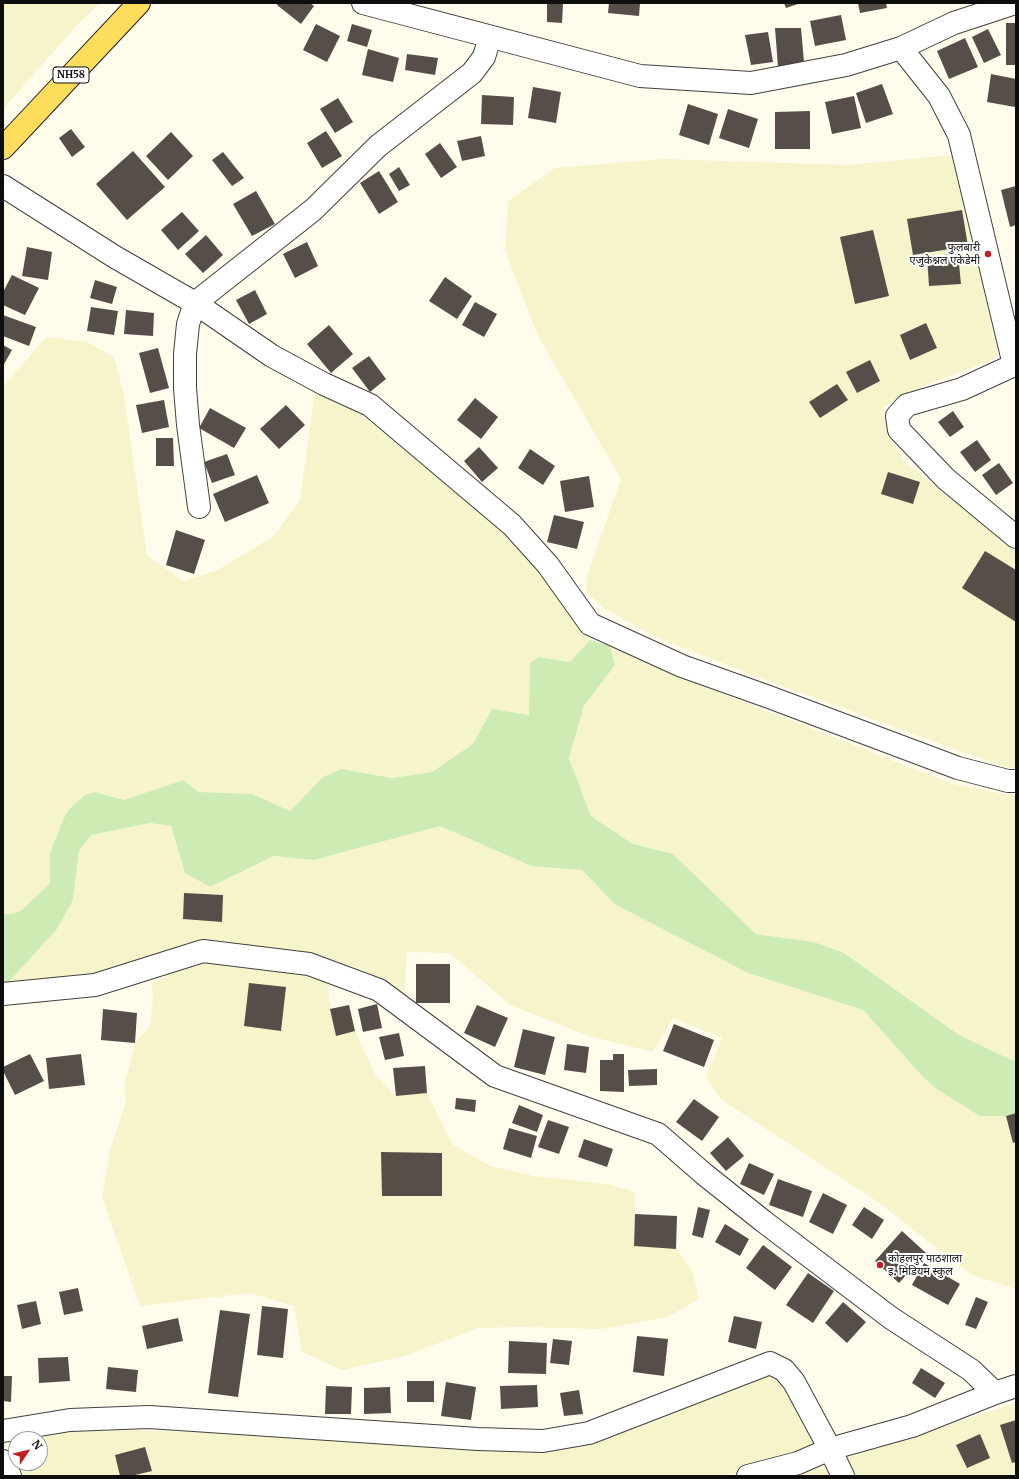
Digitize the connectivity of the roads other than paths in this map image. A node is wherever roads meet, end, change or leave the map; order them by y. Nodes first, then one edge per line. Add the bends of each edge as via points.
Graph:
1 (140, 3) edge
2 (363, 3) edge
3 (1015, 3) edge
4 (490, 37) junction
5 (901, 48) junction
6 (3, 148) edge
7 (3, 186) edge
8 (195, 303) junction
9 (1015, 364) edge
10 (199, 507) dead end
11 (1016, 537) edge
12 (1016, 781) edge
13 (3, 994) edge
14 (1016, 1386) edge
15 (995, 1393) junction
16 (3, 1431) edge
17 (830, 1449) junction
18 (3, 1461) edge
19 (10, 1476) edge
20 (748, 1476) edge
21 (843, 1476) edge

1 - 6 main road, NH58
2 - 4 street
3 - 5 street via 954,23
4 - 5 street via 640,76 752,83 846,65
4 - 8 street via 484,57 472,73 378,146 313,210
5 - 9 street via 939,96 959,135
7 - 8 street via 115,257
8 - 10 street via 186,339 185,388 188,432
8 - 12 street via 272,356 370,405 512,525 548,565 590,624 682,666 958,768
9 - 11 street via 962,389 907,405 897,416 899,430 946,479
13 - 15 street via 95,985 203,951 309,964 379,990 495,1076 658,1134 763,1221 891,1318 971,1370
14 - 15 street
15 - 17 street via 912,1426
16 - 17 street via 70,1420 149,1417 543,1441 589,1433 770,1364 784,1370 794,1382
17 - 20 street via 798,1463
17 - 21 street
18 - 19 street

